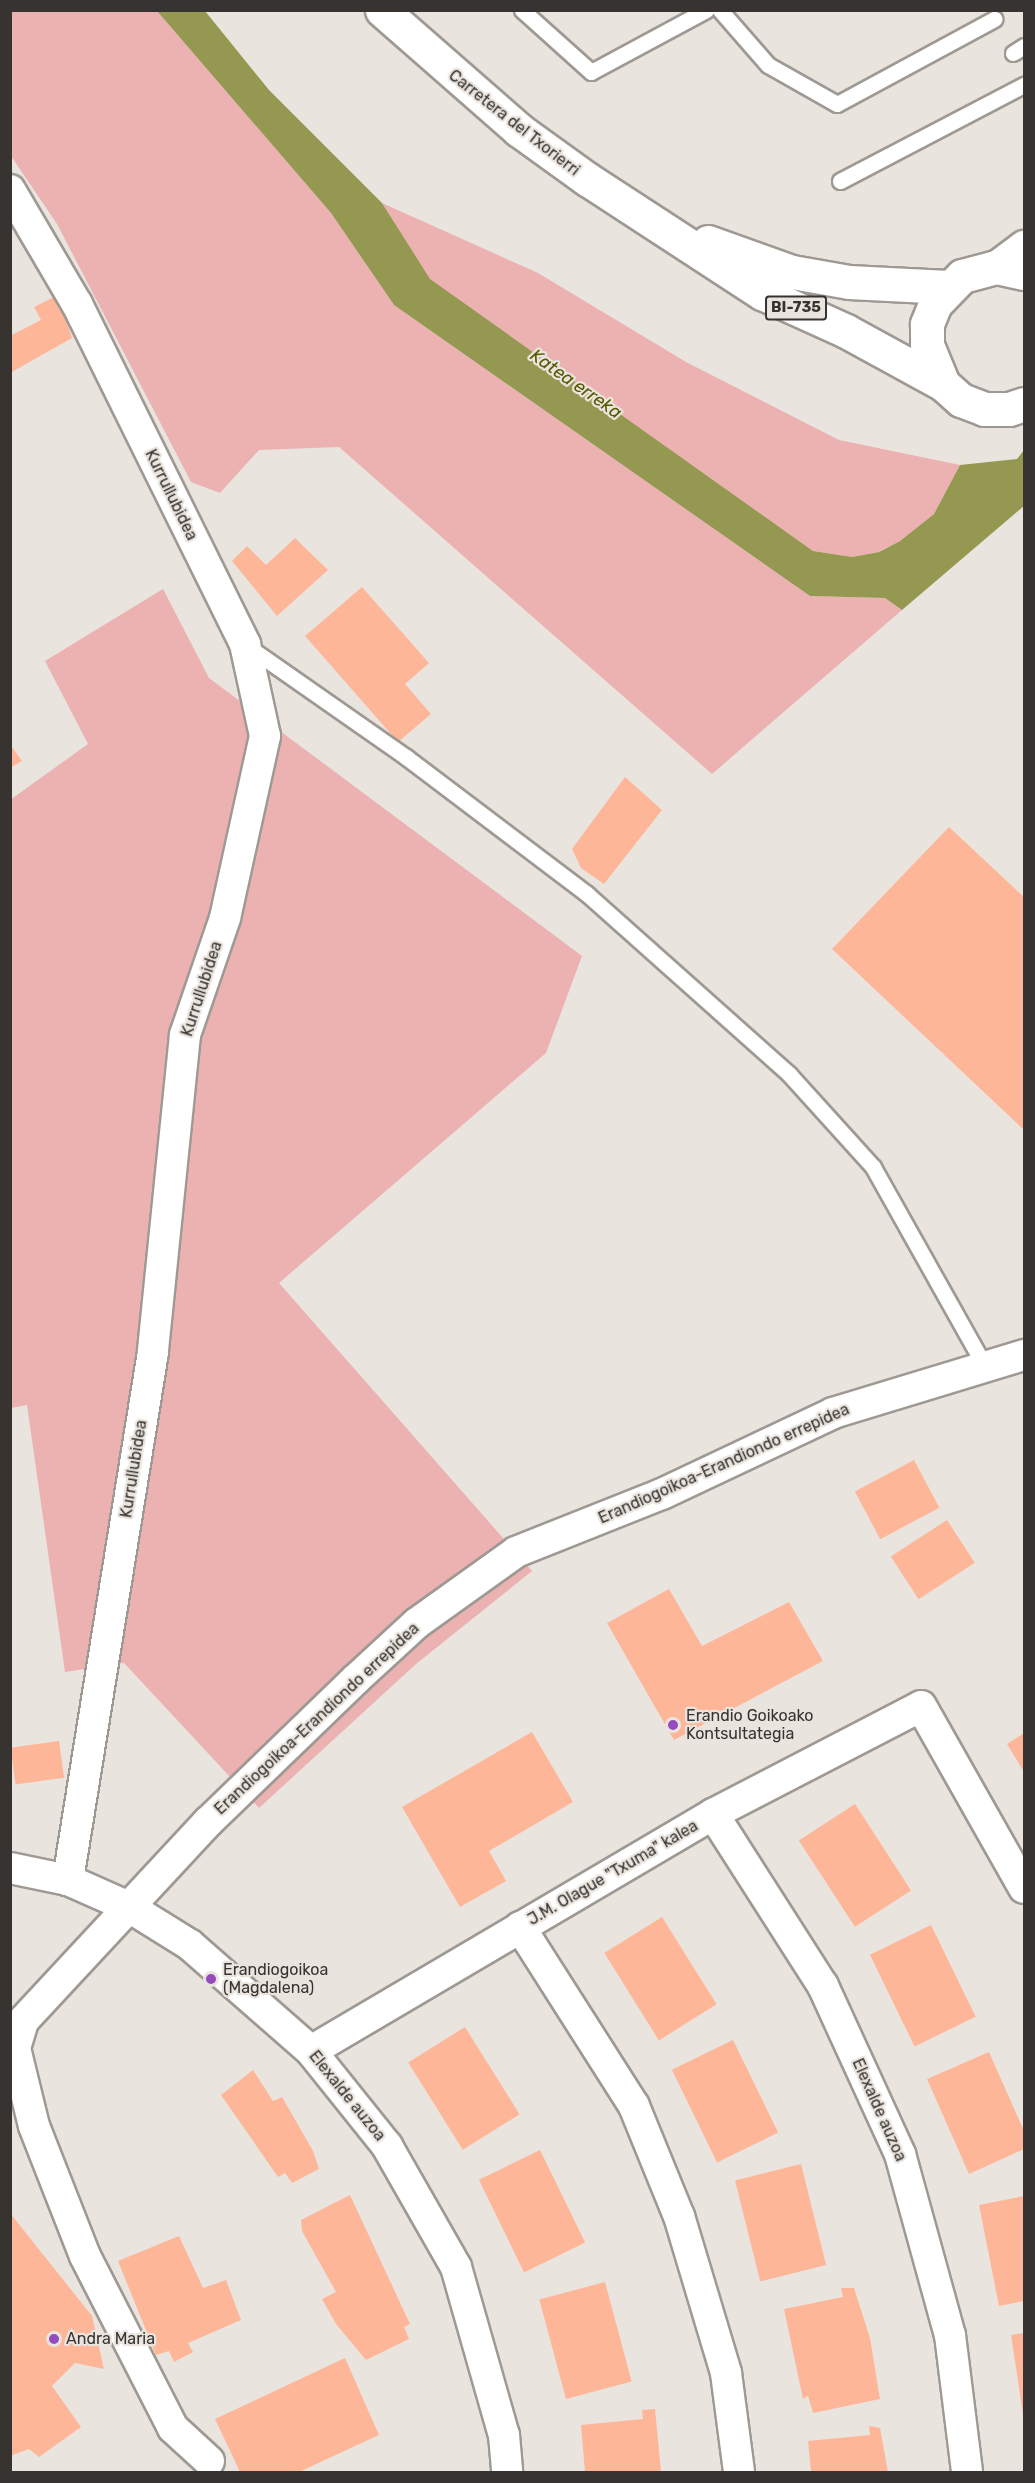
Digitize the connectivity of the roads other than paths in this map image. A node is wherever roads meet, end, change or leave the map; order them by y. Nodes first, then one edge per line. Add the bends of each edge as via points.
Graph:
1 (382, 10) edge
2 (522, 10) edge
3 (706, 10) edge
4 (720, 10) edge
5 (994, 19) dead end
6 (1024, 85) edge
7 (840, 182) dead end
8 (10, 190) edge
9 (657, 221) junction
10 (1024, 246) edge
11 (1010, 270) edge
12 (948, 287) junction
13 (943, 384) junction
14 (1019, 409) edge
15 (244, 644) junction
16 (1024, 1355) edge
17 (984, 1365) junction
18 (713, 1814) junction
19 (10, 1868) edge
20 (68, 1880) junction
21 (1024, 1888) edge
22 (129, 1907) junction
23 (520, 1927) junction
24 (312, 2051) junction
25 (209, 2461) dead end
26 (507, 2472) edge
27 (739, 2472) edge
28 (967, 2472) edge

1 - 9 main road, Carretera del Txorierri / BI-735 via 519,130 587,180
2 - 3 lane via 591,72
4 - 5 lane via 768,65 837,104
6 - 7 lane
8 - 15 street, Kurrullubidea via 76,304
9 - 12 main road, Carretera del Txorierri / BI-735 via 792,272 849,282
9 - 13 main road, Carretera del Txorierri / BI-735 via 762,293 846,331
10 - 11 street
11 - 12 main road via 978,269
12 - 13 main road via 927,324 927,345
13 - 14 main road, Carretera del Txorierri via 961,400 984,409
15 - 17 lane via 406,757 587,894 789,1074 873,1167
15 - 20 street, Kurrullubidea via 265,736 225,918 185,1035 153,1353
16 - 17 street, Erandiogoikoa-Erandiondo errepidea
17 - 22 street, Erandiogoikoa-Erandiondo errepidea via 833,1413 662,1494 516,1552 417,1623 378,1658 208,1822
18 - 21 street, J.M. Olague "Txuma" kalea via 921,1706
18 - 23 street, J.M. Olague "Txuma" kalea
18 - 28 street, Elexalde auzoa via 824,1986 900,2154 950,2335
19 - 20 street, Elexalde auzoa
20 - 22 street, Elexalde auzoa
22 - 24 street, Elexalde auzoa via 190,1945
22 - 25 street, Erandiogoikoa-Erandiondo errepidea via 29,2013 15,2048 34,2126 85,2256 173,2428
23 - 24 street, J.M. Olague "Txuma" kalea
23 - 27 street via 633,2106 679,2216 726,2373
24 - 26 street, Elexalde auzoa via 387,2146 456,2267 504,2435

